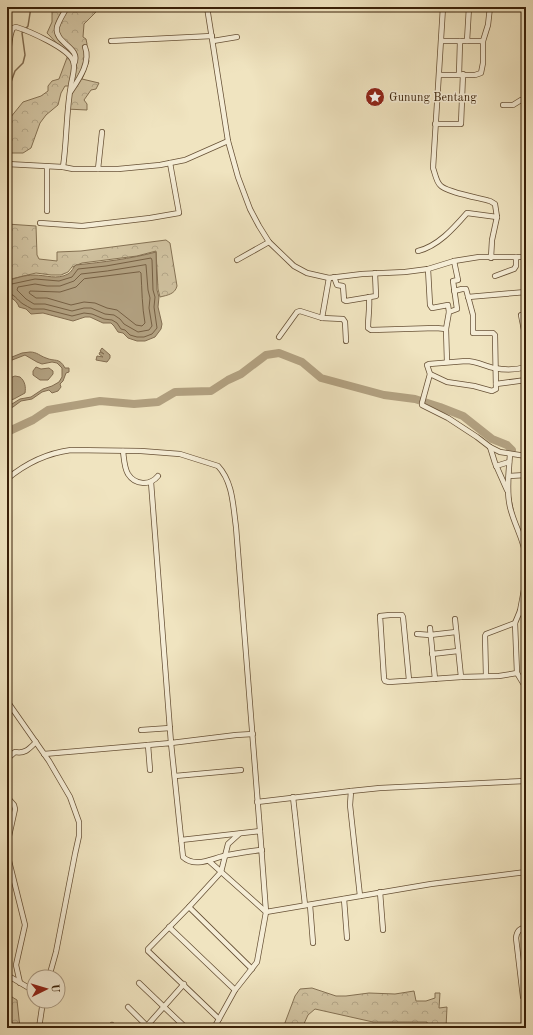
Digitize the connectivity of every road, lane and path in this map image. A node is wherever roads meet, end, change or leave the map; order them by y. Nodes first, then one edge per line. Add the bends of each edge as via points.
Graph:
1 (67, 7) edge
2 (207, 7) edge
3 (390, 7) edge
4 (443, 7) edge
5 (469, 7) edge
6 (490, 7) edge
7 (377, 8) edge
8 (212, 36) junction
9 (237, 37) dead end
10 (111, 41) dead end
11 (213, 41) junction
12 (442, 41) junction
13 (460, 41) junction
14 (467, 41) junction
15 (483, 41) junction
16 (85, 47) dead end
17 (7, 60) edge
18 (74, 64) junction
19 (440, 75) junction
20 (461, 75) junction
21 (70, 94) junction
22 (526, 99) edge
23 (502, 105) dead end
24 (436, 124) junction
25 (102, 132) dead end
26 (228, 141) junction
27 (170, 163) junction
28 (7, 164) edge
29 (47, 167) junction
30 (63, 167) junction
31 (98, 169) junction
32 (47, 211) dead end
33 (497, 217) junction
34 (40, 223) dead end
35 (269, 242) junction
36 (418, 251) dead end
37 (516, 257) junction
38 (526, 257) edge
39 (491, 258) junction
40 (237, 260) dead end
41 (454, 261) junction
42 (428, 269) junction
43 (375, 273) junction
44 (495, 276) dead end
45 (331, 278) junction
46 (454, 291) junction
47 (526, 292) edge
48 (369, 296) junction
49 (468, 297) junction
50 (449, 312) junction
51 (521, 315) dead end
52 (322, 318) junction
53 (446, 329) junction
54 (279, 337) dead end
55 (526, 340) edge
56 (346, 341) dead end
57 (447, 362) junction
58 (526, 367) edge
59 (495, 368) junction
60 (430, 374) junction
61 (526, 380) edge
62 (496, 384) junction
63 (490, 447) junction
64 (123, 451) junction
65 (510, 454) junction
66 (526, 456) edge
67 (510, 462) junction
68 (496, 466) junction
69 (526, 475) edge
70 (158, 476) dead end
71 (509, 476) junction
72 (7, 479) edge
73 (151, 482) junction
74 (508, 491) junction
75 (526, 553) edge
76 (526, 559) edge
77 (526, 579) edge
78 (524, 602) edge
79 (520, 611) junction
80 (455, 619) dead end
81 (526, 619) edge
82 (515, 623) junction
83 (430, 628) dead end
84 (456, 632) junction
85 (417, 634) dead end
86 (430, 635) junction
87 (458, 651) junction
88 (432, 654) junction
89 (517, 673) junction
90 (486, 676) junction
91 (461, 677) junction
92 (435, 678) junction
93 (409, 680) junction
94 (526, 688) edge
95 (7, 701) edge
96 (170, 728) junction
97 (141, 730) dead end
98 (252, 734) junction
99 (36, 742) junction
100 (171, 743) junction
101 (148, 745) junction
102 (44, 754) junction
103 (7, 759) edge
104 (150, 770) dead end
105 (241, 770) dead end
106 (175, 776) junction
107 (526, 781) edge
108 (351, 791) junction
109 (7, 797) edge
110 (293, 797) junction
111 (257, 802) junction
112 (260, 831) junction
113 (241, 833) junction
114 (181, 840) junction
115 (7, 845) edge
116 (262, 850) junction
117 (7, 853) edge
118 (225, 855) junction
119 (209, 861) junction
120 (221, 872) junction
121 (526, 872) edge
122 (380, 892) junction
123 (360, 896) junction
124 (344, 899) junction
125 (307, 905) junction
126 (189, 907) junction
127 (266, 912) junction
128 (169, 927) junction
129 (526, 928) edge
130 (383, 930) dead end
131 (348, 938) dead end
132 (313, 943) dead end
133 (52, 969) edge
134 (252, 969) junction
135 (7, 975) edge
136 (20, 983) junction
137 (139, 983) dead end
138 (184, 984) junction
139 (26, 986) edge
140 (234, 990) junction
141 (526, 1001) edge
142 (128, 1007) dead end
143 (165, 1007) junction
144 (42, 1009) edge
145 (219, 1019) junction
146 (147, 1027) edge
147 (39, 1028) edge
148 (186, 1028) edge
149 (214, 1028) edge

1 - 18 street via 57,26 57,32 62,41 75,53
2 - 8 street
3 - 7 street
4 - 12 street
5 - 14 street
6 - 15 street
8 - 10 street
8 - 11 street
9 - 11 street
11 - 26 street
12 - 13 street
12 - 19 street
13 - 14 street
13 - 20 street
14 - 15 street
15 - 20 street via 481,73
16 - 21 street via 86,64
17 - 18 street via 14,27 51,42 72,58
18 - 21 street
19 - 20 street
19 - 24 street
20 - 24 street via 461,124
21 - 30 street
22 - 23 street via 514,105
24 - 33 street via 433,168 440,186 493,202
25 - 31 street
26 - 27 street via 191,158
26 - 35 street via 248,202
27 - 31 street
27 - 34 street via 179,213 82,226
28 - 29 street
29 - 30 street
29 - 32 street
30 - 31 street
33 - 36 street via 467,213 439,240
33 - 39 street
35 - 40 street
35 - 45 street via 294,266 306,273
37 - 38 street
37 - 39 street
37 - 44 street via 514,269
39 - 41 street
41 - 42 street
41 - 46 street via 458,280 453,281
42 - 43 street
42 - 50 street via 430,305 432,308 448,305
43 - 45 street
43 - 48 street via 376,296
45 - 48 street via 343,286 346,300
45 - 52 street
46 - 49 street via 464,288
46 - 50 street via 457,309
47 - 49 street
48 - 53 street via 370,330
49 - 59 street via 473,315 473,333 495,335
50 - 53 street
51 - 55 street
52 - 54 street via 297,312
52 - 56 street via 344,319
53 - 57 street
57 - 59 street via 472,361
57 - 60 street via 428,364
58 - 59 street
59 - 62 street
60 - 62 street via 447,382 492,390 496,389
60 - 63 street via 422,405 448,418
61 - 62 street
63 - 65 street
63 - 68 street
64 - 72 street via 61,451 41,458
64 - 73 street via 128,474 136,481
64 - 98 street via 180,454 194,458 218,466 230,486 236,527
65 - 66 street
65 - 67 street
67 - 68 street
67 - 71 street
68 - 74 street
69 - 71 street
70 - 73 street
71 - 74 street
73 - 96 street
74 - 75 street via 509,506
75 - 76 street
77 - 78 street
78 - 79 street
79 - 81 street
79 - 82 street
80 - 84 street
82 - 89 street
82 - 90 street via 484,636
83 - 86 street
84 - 86 street
84 - 87 street
85 - 86 street
86 - 88 street
87 - 88 street
87 - 91 street
88 - 92 street
89 - 90 street
89 - 94 street
90 - 91 street
91 - 92 street
92 - 93 street
93 - 93 street via 389,682 384,679 380,616 390,614 403,617
95 - 99 street
96 - 97 street
96 - 100 street
98 - 100 street
98 - 111 street
99 - 102 street
99 - 103 street via 25,752 15,752
100 - 101 street
100 - 106 street
101 - 102 street
101 - 104 street
102 - 133 street via 70,797 80,826
105 - 106 street
106 - 114 street
107 - 108 street
108 - 110 street
108 - 123 street via 350,805
109 - 115 street via 15,809
110 - 111 street
110 - 125 street
111 - 112 street
112 - 113 street
112 - 116 street
113 - 114 street
113 - 118 street via 230,842
114 - 119 street via 182,855 187,860
116 - 118 street
116 - 127 street
117 - 136 street via 24,920 16,965
118 - 119 street
118 - 120 street
119 - 120 street
120 - 126 street
120 - 127 street
121 - 122 street
122 - 123 street
122 - 130 street
123 - 124 street
124 - 125 street
124 - 131 street
125 - 127 street
125 - 132 street
126 - 128 street
126 - 134 street
127 - 134 street via 258,959
128 - 138 street via 148,950
128 - 140 street
129 - 141 street via 521,928 516,938 523,997
134 - 140 street
135 - 136 street
136 - 139 street
137 - 143 street
138 - 143 street
138 - 145 street
140 - 145 street
142 - 146 street
143 - 146 street
143 - 148 street
144 - 147 street
145 - 149 street

